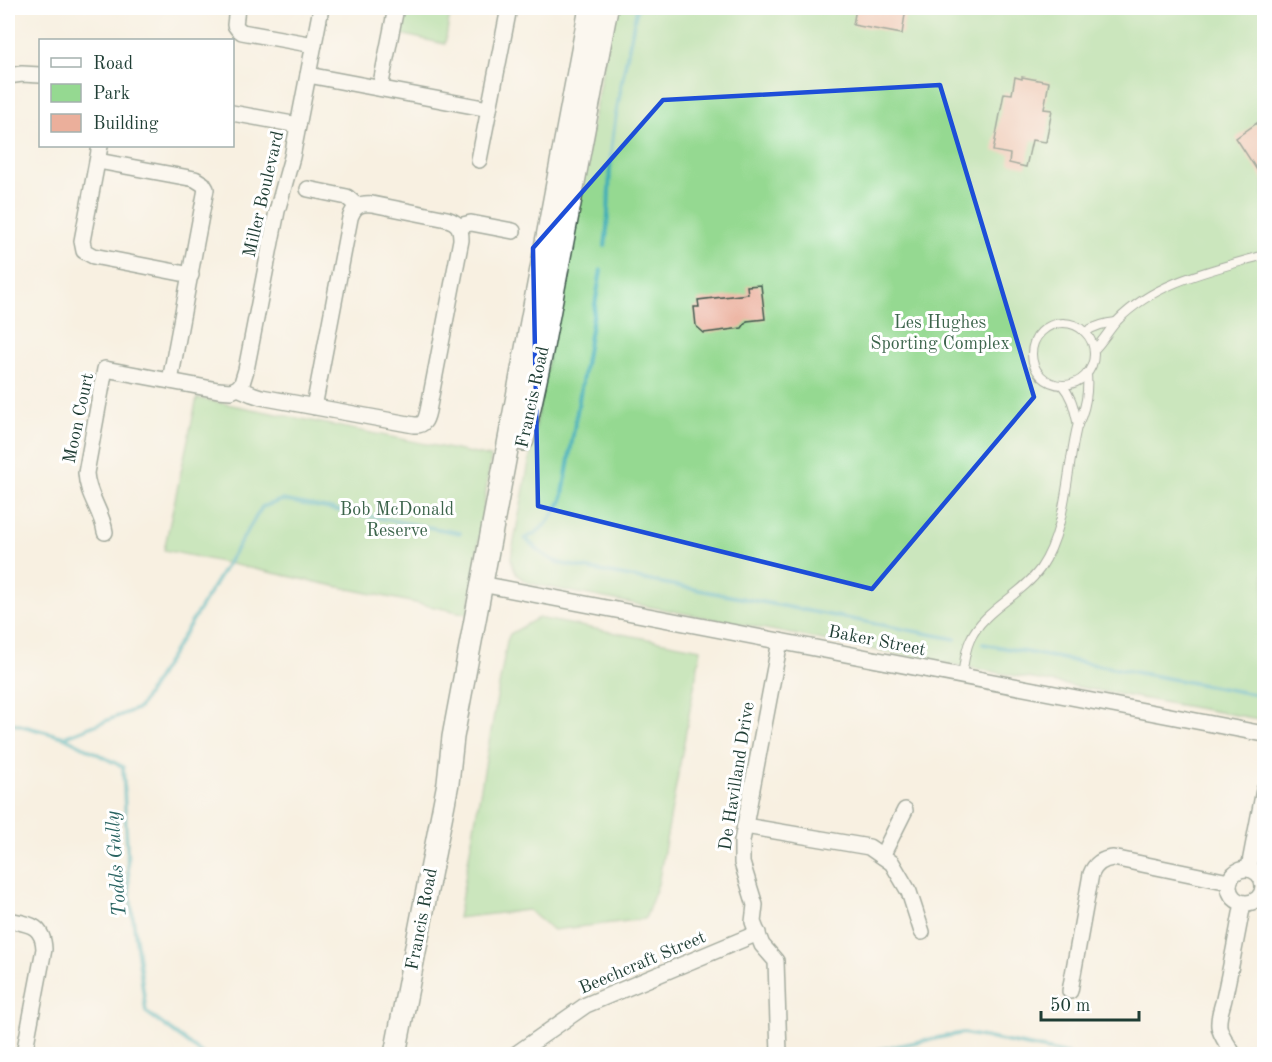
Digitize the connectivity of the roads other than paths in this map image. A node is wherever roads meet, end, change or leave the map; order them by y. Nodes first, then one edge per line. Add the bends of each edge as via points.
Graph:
1 (237, 8) edge
2 (321, 8) edge
3 (396, 8) edge
4 (509, 8) edge
5 (590, 8) edge
6 (607, 8) edge
7 (314, 45) junction
8 (39, 75) edge
9 (308, 75) junction
10 (8, 76) edge
11 (381, 88) junction
12 (489, 109) junction
13 (234, 112) edge
14 (298, 126) junction
15 (99, 153) edge
16 (479, 160) dead end
17 (308, 189) dead end
18 (357, 206) junction
19 (459, 225) junction
20 (513, 231) dead end
21 (1264, 255) edge
22 (190, 275) junction
23 (1116, 322) junction
24 (1085, 332) junction
25 (1094, 350) junction
26 (1087, 374) junction
27 (170, 381) junction
28 (1062, 386) junction
29 (238, 388) junction
30 (315, 407) junction
31 (1078, 425) junction
32 (105, 532) dead end
33 (488, 585) junction
34 (780, 641) junction
35 (962, 676) junction
36 (1264, 734) edge
37 (1264, 790) edge
38 (905, 810) dead end
39 (745, 826) junction
40 (882, 856) junction
41 (1249, 868) junction
42 (1228, 882) junction
43 (1264, 888) edge
44 (1243, 903) junction
45 (8, 920) edge
46 (922, 932) dead end
47 (758, 933) junction
48 (1070, 991) dead end
49 (24, 1054) edge
50 (395, 1054) edge
51 (516, 1054) edge
52 (779, 1054) edge
53 (1233, 1054) edge

1 - 7 street via 235,25 242,32
2 - 7 street, Miller Boulevard
3 - 11 street
4 - 12 street
5 - 33 main road, Francis Road
6 - 33 main road, Francis Road via 541,357
7 - 9 street, Miller Boulevard
8 - 10 street
9 - 11 street
9 - 14 street, Miller Boulevard
11 - 12 street
12 - 16 street
13 - 14 street
14 - 29 street, Miller Boulevard via 246,370
15 - 22 street via 203,184 206,193
15 - 22 street via 82,240 84,251
17 - 18 street via 347,197
18 - 19 street via 372,204
18 - 30 street via 350,218
19 - 20 street via 471,223
19 - 30 street via 461,240 425,421 414,426
21 - 23 lane via 1182,279
22 - 27 street
23 - 24 lane
23 - 25 lane
24 - 25 lane
24 - 28 lane via 1060,323 1044,330 1034,344 1036,370 1047,381
25 - 26 lane
26 - 28 lane
26 - 31 lane via 1085,404
27 - 29 street, Moon Court via 223,391
27 - 32 street, Moon Court via 105,369 86,473
28 - 31 lane via 1075,406
29 - 30 street via 256,396
31 - 35 lane via 1063,510 1050,552 1033,579 974,633
33 - 34 street, Baker Street
33 - 50 main road, Francis Road via 477,678 448,783
34 - 35 street, Baker Street
34 - 39 street, De Havilland Drive
35 - 36 street, Baker Street
37 - 41 street
38 - 40 street
39 - 40 street via 869,847
39 - 47 street, De Havilland Drive via 742,863 755,905 753,922
40 - 46 street via 892,863 909,892
41 - 42 street via 1238,870
41 - 43 street via 1258,873
42 - 44 street via 1233,898
42 - 48 street via 1113,858 1098,863 1091,874
43 - 44 street via 1258,898
44 - 53 street via 1219,1016 1221,1032
45 - 49 street via 35,927 44,940
47 - 51 street, Beechcraft Street via 586,1005
47 - 52 street, De Havilland Drive via 762,945 776,961

